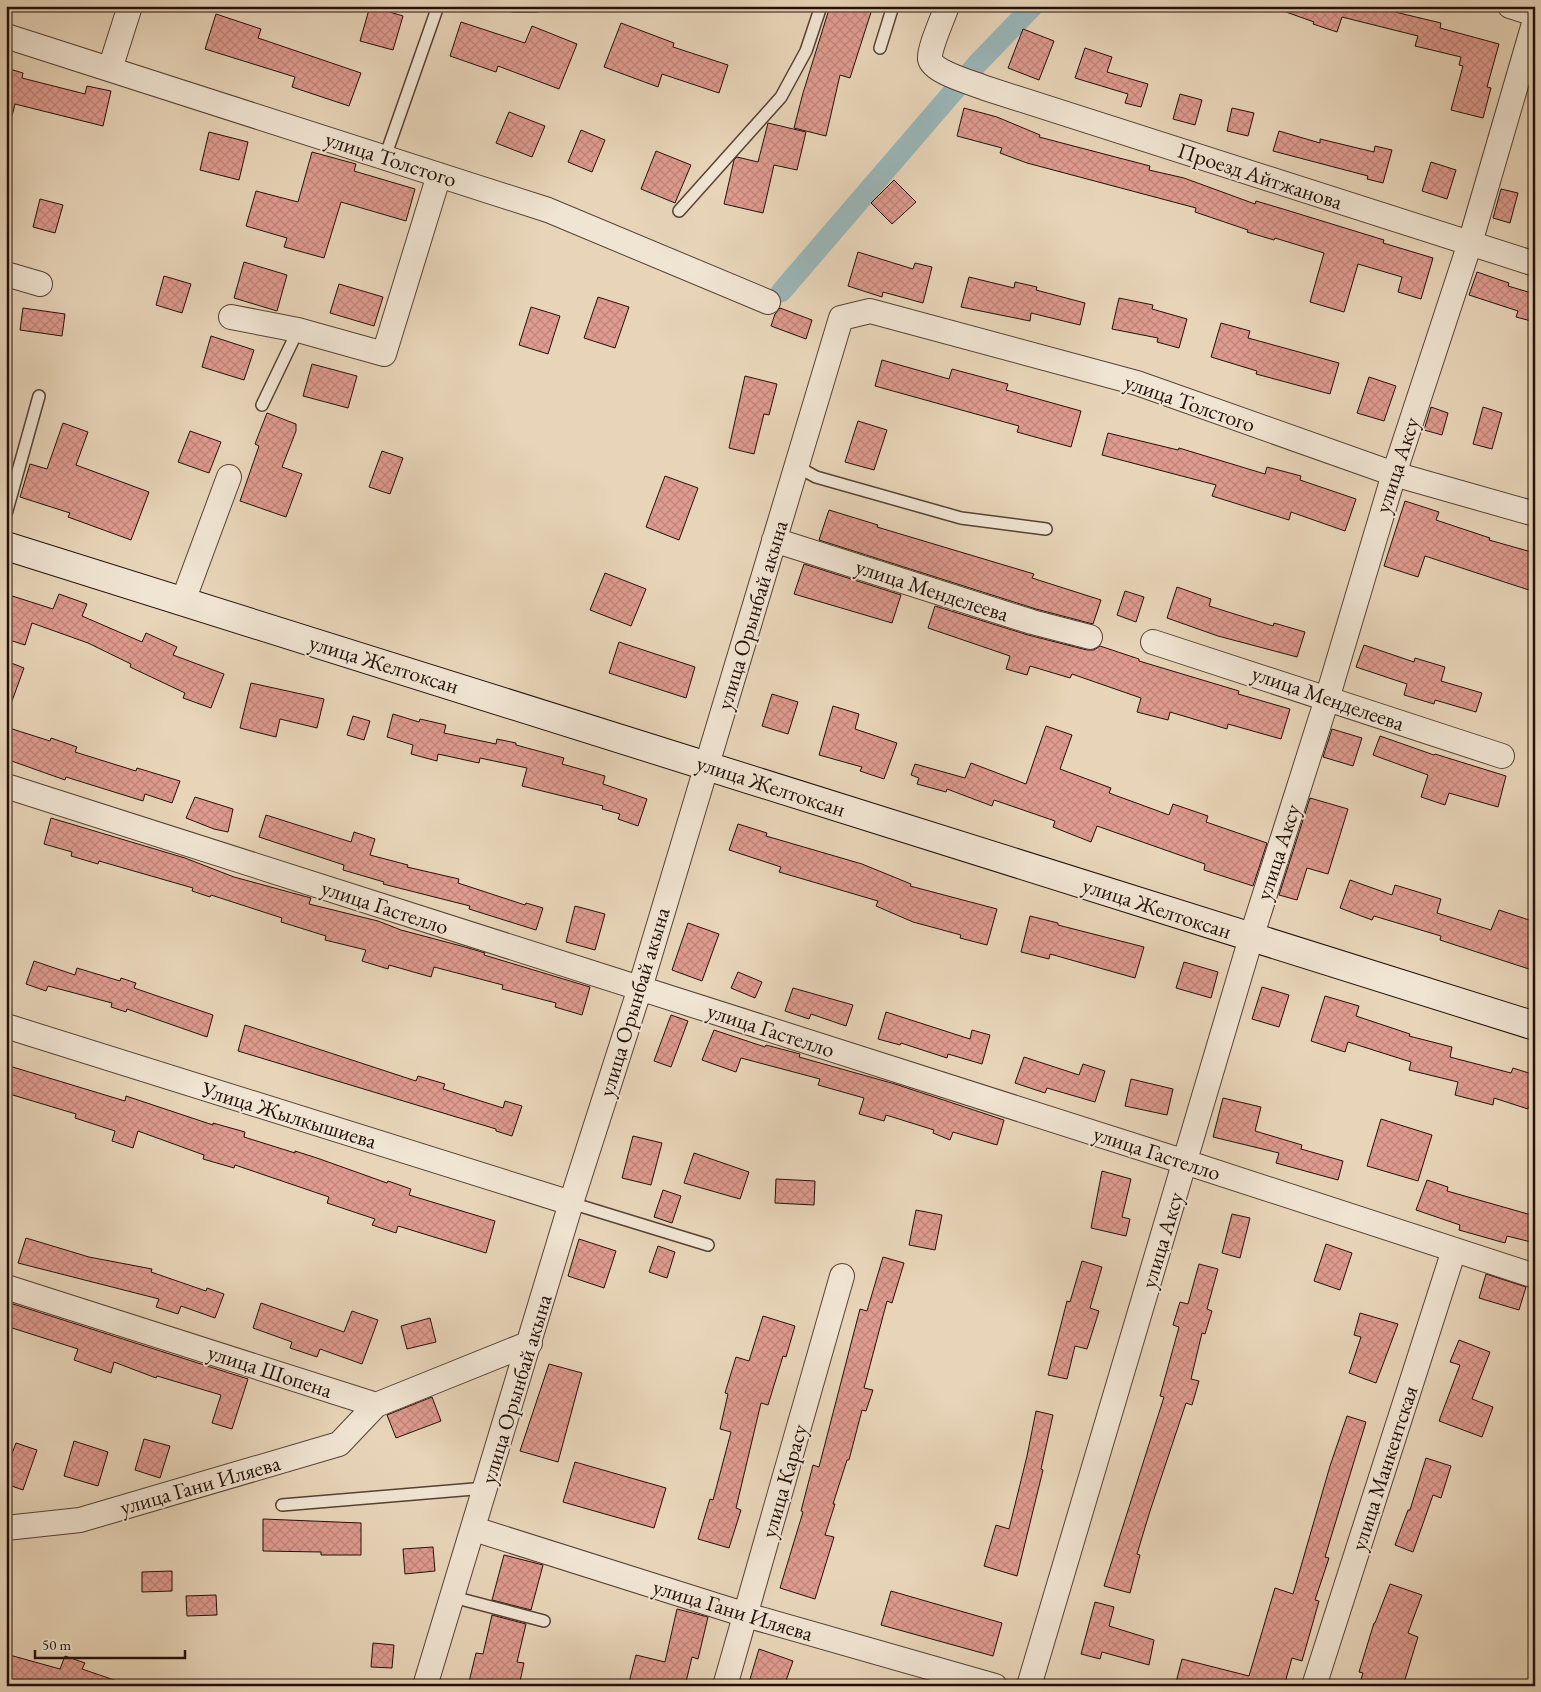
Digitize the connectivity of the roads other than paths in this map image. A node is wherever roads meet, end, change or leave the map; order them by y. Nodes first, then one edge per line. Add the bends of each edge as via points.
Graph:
1 (130, 6) edge
2 (438, 6) edge
3 (514, 6) edge
4 (536, 6) edge
5 (821, 6) edge
6 (893, 6) edge
7 (947, 6) edge
8 (1510, 6) edge
9 (1535, 14) edge
10 (1535, 20) edge
11 (6, 36) edge
12 (880, 48) dead end
13 (110, 69) junction
14 (385, 158) junction
15 (438, 175) junction
16 (679, 211) dead end
17 (1470, 243) junction
18 (1535, 264) edge
19 (6, 274) edge
20 (40, 284) dead end
21 (768, 302) dead end
22 (231, 317) dead end
23 (842, 318) joint
24 (298, 330) junction
25 (39, 396) dead end
26 (262, 405) dead end
27 (796, 466) junction
28 (1394, 474) junction
29 (229, 477) dead end
30 (6, 514) edge
31 (1535, 514) edge
32 (1046, 529) dead end
33 (774, 540) junction
34 (6, 546) edge
35 (183, 602) junction
36 (1090, 637) dead end
37 (1153, 642) dead end
38 (1327, 699) junction
39 (1502, 756) dead end
40 (707, 765) junction
41 (6, 786) edge
42 (1251, 938) junction
43 (640, 988) junction
44 (6, 1026) edge
45 (1535, 1026) edge
46 (1185, 1162) junction
47 (571, 1203) junction
48 (708, 1245) dead end
49 (1454, 1250) junction
50 (842, 1276) dead end
51 (1535, 1276) edge
52 (6, 1286) edge
53 (530, 1343) junction
54 (376, 1405) junction
55 (486, 1488) junction
56 (282, 1505) dead end
57 (6, 1528) edge
58 (474, 1529) junction
59 (453, 1597) junction
60 (746, 1615) junction
61 (544, 1621) dead end
62 (425, 1686) edge
63 (724, 1686) edge
64 (995, 1686) edge
65 (1029, 1686) edge
66 (1314, 1686) edge

1 - 13 street
2 - 14 lane
3 - 4 lane
5 - 16 lane via 806,52 782,97
6 - 12 lane
7 - 17 street, Проезд Айтжанова via 930,56 942,72
8 - 9 street
10 - 17 street, улица Аксу
11 - 13 street, улица Толстого
13 - 14 street, улица Толстого
14 - 15 street, улица Толстого
15 - 21 street, улица Толстого via 548,210
15 - 24 street via 384,354
17 - 18 street, Проезд Айтжанова
17 - 28 street, улица Аксу
19 - 20 street
22 - 24 street
23 - 27 street, улица Орынбай акына
23 - 28 street, улица Толстого via 870,311 1137,383
24 - 26 lane
25 - 30 lane
27 - 32 lane via 816,477 961,518
27 - 33 street, улица Орынбай акына
28 - 31 street, улица Толстого
28 - 38 street, улица Аксу
29 - 35 street
33 - 36 street, улица Менделеева via 1032,622
33 - 40 street, улица Орынбай акына
34 - 35 main road, улица Желтоксан
35 - 40 main road, улица Желтоксан
37 - 38 street, улица Менделеева
38 - 39 street, улица Менделеева
38 - 42 street, улица Аксу
40 - 42 main road, улица Желтоксан
40 - 43 street, улица Орынбай акына
41 - 43 street, улица Гастелло
42 - 45 main road, улица Желтоксан
42 - 46 street, улица Аксу
43 - 46 street, улица Гастелло
43 - 47 street, улица Орынбай акына
44 - 47 street, Улица Жылкышиева
46 - 49 street, улица Гастелло
46 - 65 street, улица Аксу
47 - 48 lane
47 - 53 street, улица Орынбай акына
49 - 51 street, улица Гастелло
49 - 66 street, улица Манкентская
50 - 60 street, улица Карасу
52 - 54 street, улица Шопена
53 - 54 street
53 - 55 street, улица Орынбай акына
54 - 57 street, улица Гани Иляева via 338,1444 80,1520
55 - 56 lane
55 - 58 street, улица Орынбай акына
58 - 59 street, улица Орынбай акына
58 - 60 street, улица Гани Иляева
59 - 61 lane
59 - 62 street, улица Орынбай акына
60 - 63 street, улица Карасу
60 - 64 street, улица Гани Иляева

